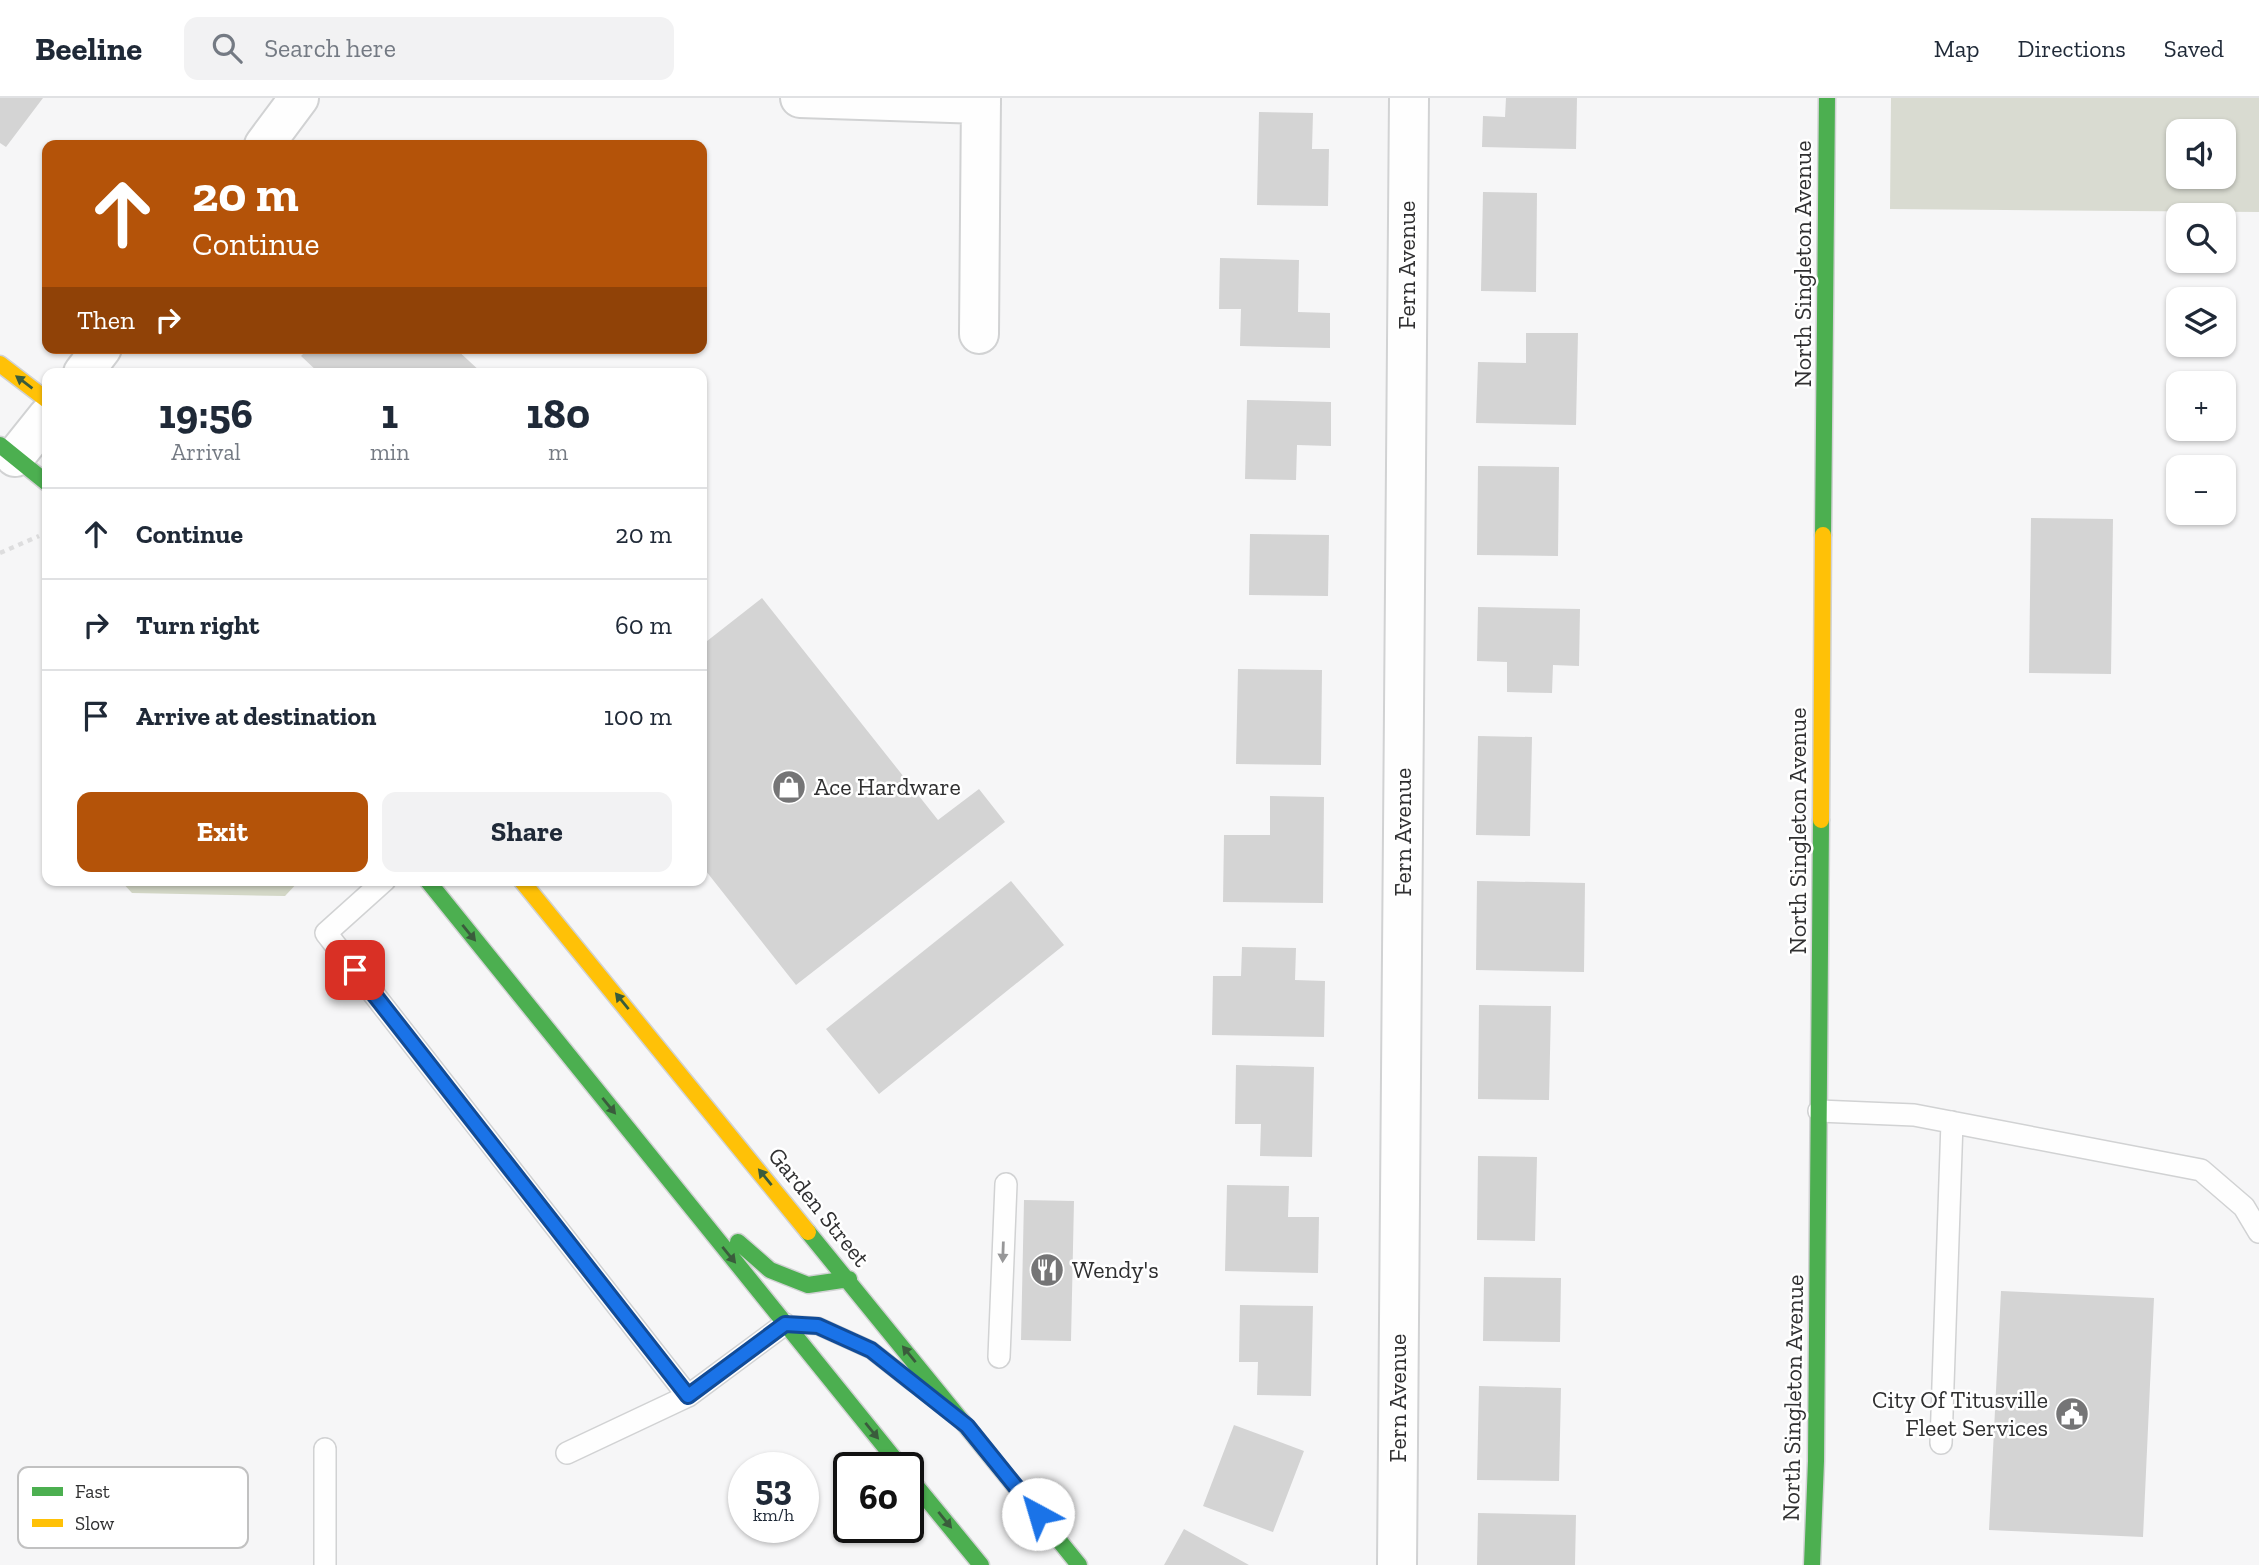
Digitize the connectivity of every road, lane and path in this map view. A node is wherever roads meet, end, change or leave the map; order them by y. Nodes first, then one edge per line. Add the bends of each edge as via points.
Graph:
1 (299, 98) edge
2 (800, 98) edge
3 (1409, 98) edge
4 (1827, 98) edge
5 (981, 101) edge
6 (268, 140) edge
7 (979, 334) dead end
8 (97, 354) edge
9 (0, 364) edge
10 (87, 368) edge
11 (42, 396) edge
12 (42, 422) edge
13 (5, 458) edge
14 (42, 480) edge
15 (39, 536) dead end
16 (0, 554) edge
17 (378, 886) edge
18 (432, 886) edge
19 (526, 886) edge
20 (1819, 1111) junction
21 (1952, 1122) junction
22 (670, 1182) junction
23 (1006, 1184) dead end
24 (2259, 1232) edge
25 (849, 1279) junction
26 (785, 1324) junction
27 (999, 1357) dead end
28 (688, 1396) junction
29 (967, 1426) junction
30 (1941, 1443) dead end
31 (325, 1449) dead end
32 (889, 1452) edge
33 (567, 1453) dead end
34 (924, 1496) edge
35 (325, 1565) edge
36 (981, 1565) edge
37 (1080, 1565) edge
38 (1397, 1565) edge
39 (1812, 1565) edge

1 - 6 street
2 - 5 street
3 - 38 street, Fern Avenue
4 - 20 main road, North Singleton Avenue
5 - 7 street
8 - 10 street
11 -> 9 main road
12 - 13 street
13 - 14 main road
15 - 16 path
17 - 28 lane via 326,933
18 -> 22 main road
25 -> 19 main road, Garden Street
20 - 21 lane via 1914,1115
20 - 39 main road, North Singleton Avenue
21 - 24 lane via 2201,1170 2244,1207
21 - 30 lane
22 - 25 main road via 769,1270 808,1285
22 -> 26 main road
23 -> 27 lane
29 -> 25 main road, Garden Street
26 - 28 lane
26 - 29 main road via 818,1326 871,1350
26 -> 32 main road
28 - 33 lane
29 - 37 main road, Garden Street
31 - 35 lane
34 -> 36 main road

